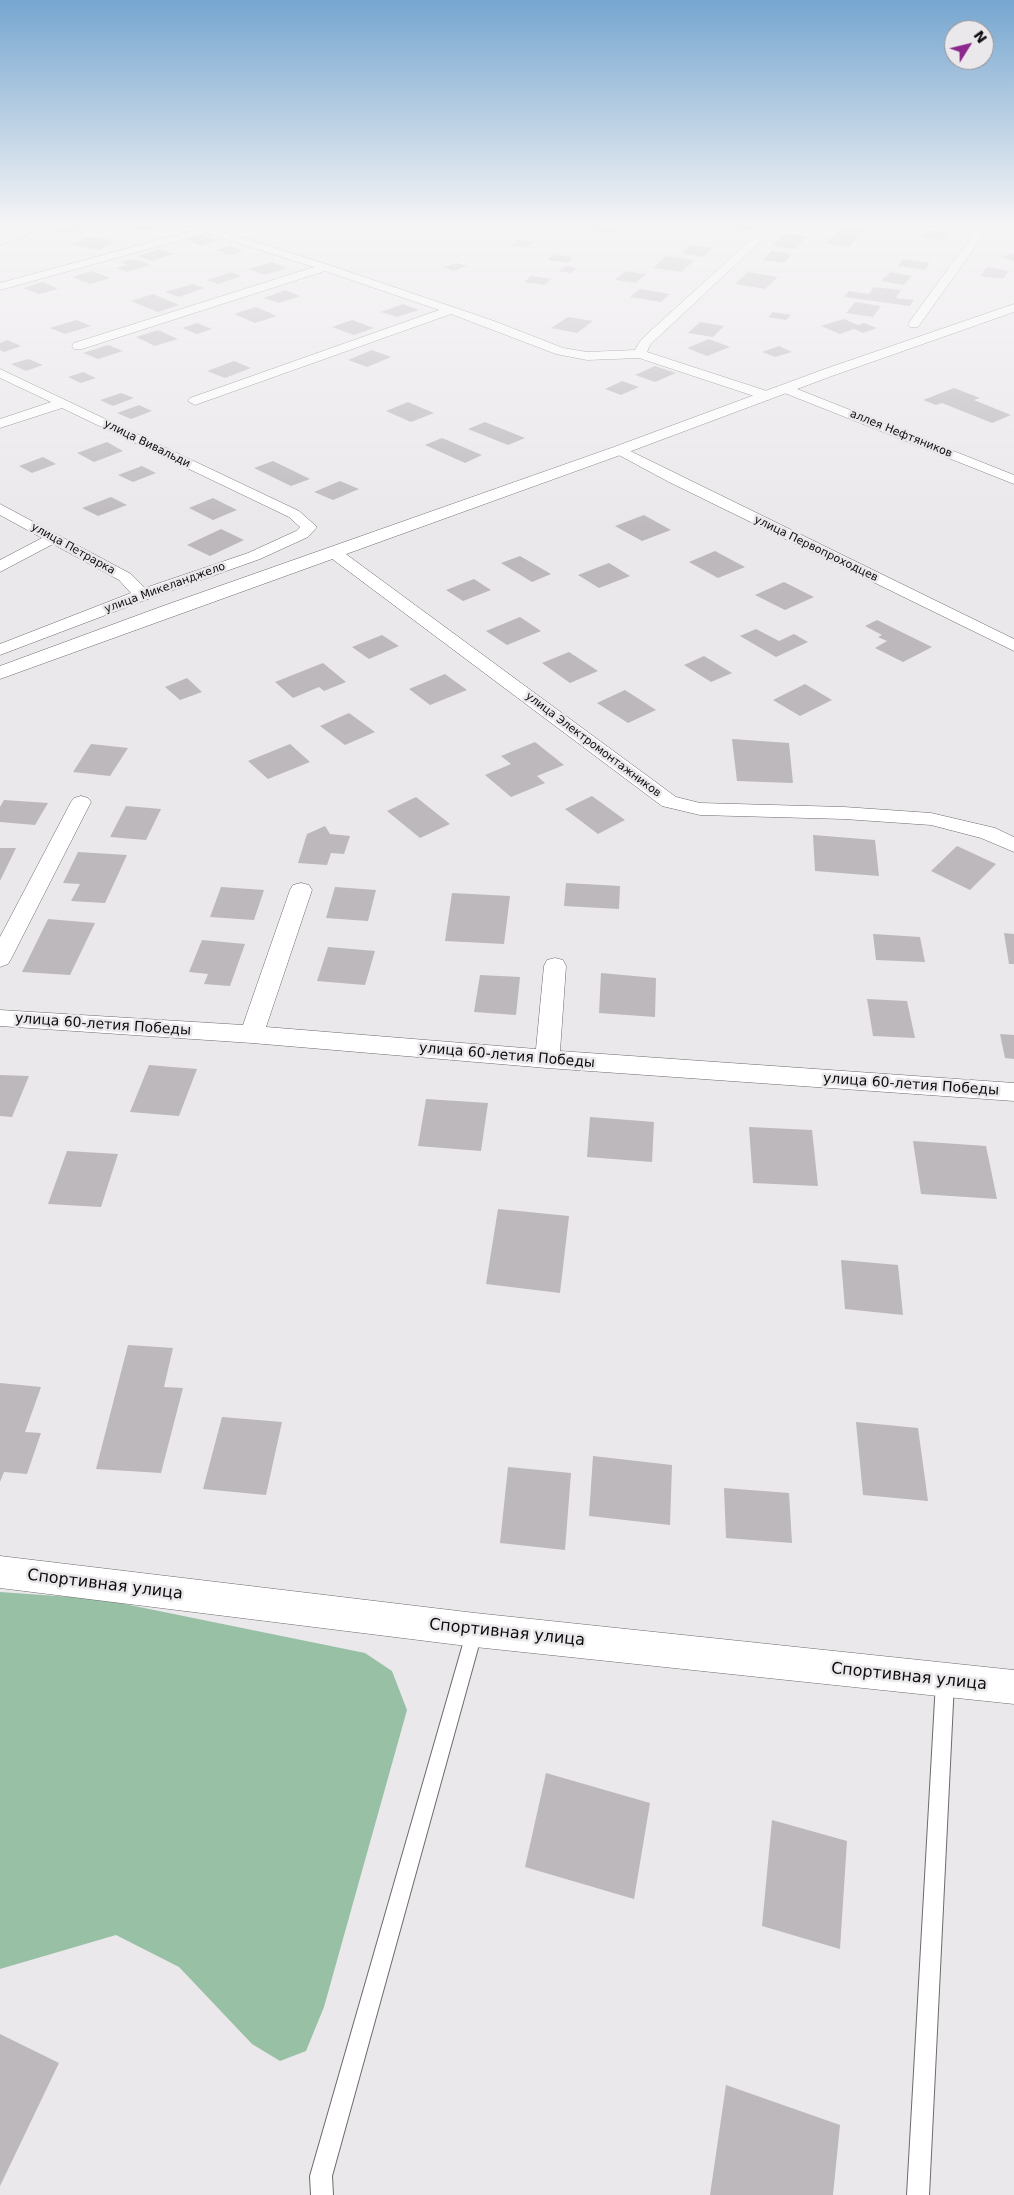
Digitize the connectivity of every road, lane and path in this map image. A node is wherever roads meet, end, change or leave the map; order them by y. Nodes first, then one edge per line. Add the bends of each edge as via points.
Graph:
1 (133, 328) edge
2 (400, 328) edge
3 (501, 328) edge
4 (660, 328) edge
5 (957, 328) edge
6 (78, 346) dead end
7 (640, 354) junction
8 (0, 373) edge
9 (787, 389) junction
10 (768, 396) junction
11 (195, 401) dead end
12 (62, 403) junction
13 (0, 424) edge
14 (620, 450) junction
15 (1014, 480) edge
16 (0, 509) edge
17 (294, 514) joint
18 (53, 538) junction
19 (332, 552) junction
20 (0, 567) edge
21 (142, 595) junction
22 (1014, 646) edge
23 (0, 650) edge
24 (0, 673) edge
25 (81, 802) dead end
26 (1014, 845) edge
27 (301, 890) dead end
28 (0, 959) edge
29 (555, 966) dead end
30 (0, 1018) edge
31 (252, 1034) junction
32 (547, 1059) junction
33 (1014, 1092) edge
34 (0, 1572) edge
35 (475, 1630) junction
36 (944, 1682) junction
37 (1014, 1687) edge
38 (322, 2195) edge
39 (918, 2195) edge

1 - 6 street
2 - 11 street
3 - 7 street via 560,351 587,356
4 - 7 street via 644,344
5 - 9 street
7 - 10 street
8 - 12 street, улица Вивальди
9 - 10 street
9 - 15 street, аллея Нефтяников
10 - 14 street
12 - 13 street
12 - 17 street, улица Вивальди
14 - 19 street
14 - 22 street, улица Первопроходцев via 674,480
16 - 18 street, улица Петрарка
17 - 21 street, улица Микеланджело via 309,527 302,534 254,556
18 - 20 street
18 - 21 street, улица Петрарка via 125,577
19 - 24 street
19 - 26 street, улица Электромонтажников via 670,802 700,809 931,819 988,833
21 - 23 street, улица Микеланджело
25 - 28 street
27 - 31 street
29 - 32 street
30 - 31 street, улица 60-летия Победы
31 - 32 street, улица 60-летия Победы
32 - 33 street, улица 60-летия Победы
34 - 35 street, Спортивная улица
35 - 36 street, Спортивная улица
35 - 38 lane via 321,2176
36 - 37 street, Спортивная улица
36 - 39 lane

